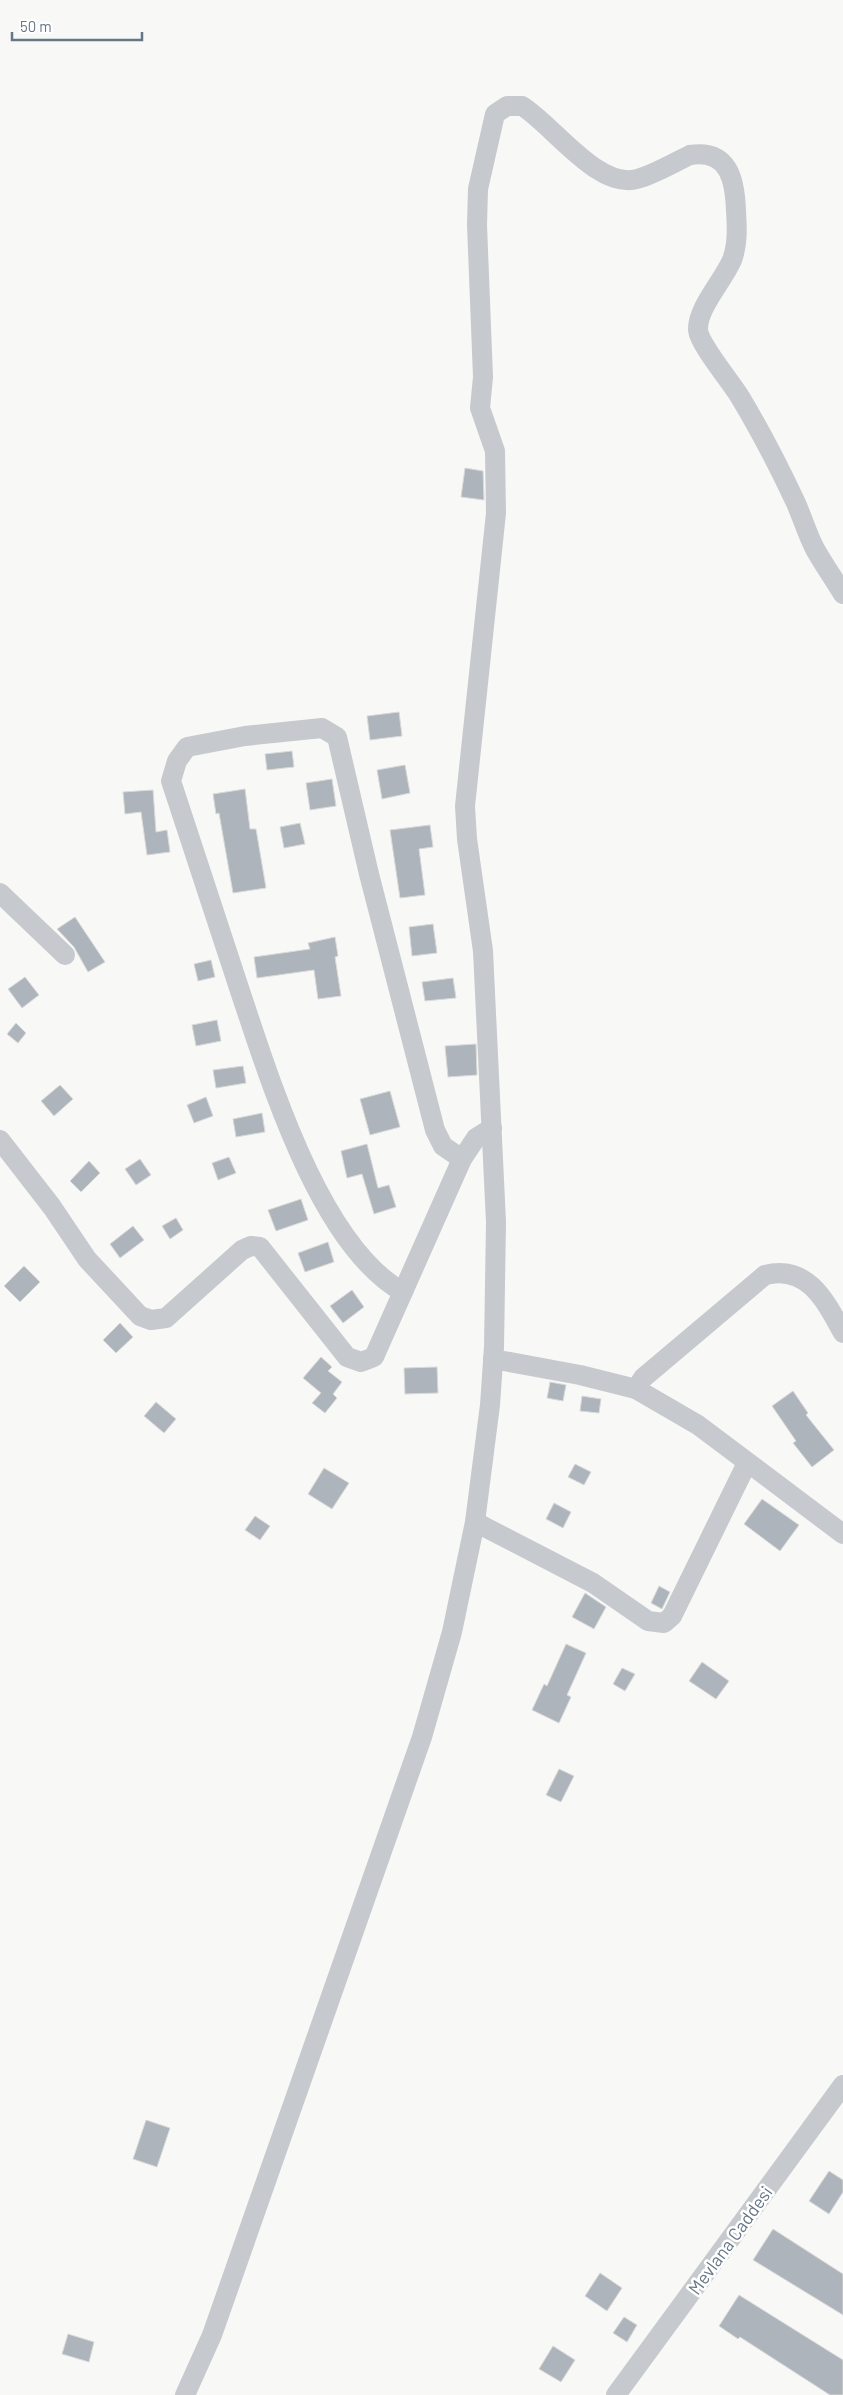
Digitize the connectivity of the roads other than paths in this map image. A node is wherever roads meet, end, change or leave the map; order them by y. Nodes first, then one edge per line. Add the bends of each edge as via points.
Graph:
1 (843, 594) edge
2 (0, 894) edge
3 (65, 955) dead end
4 (492, 1128) junction
5 (0, 1140) edge
6 (462, 1160) junction
7 (403, 1292) junction
8 (843, 1333) edge
9 (493, 1359) junction
10 (636, 1389) junction
11 (746, 1463) junction
12 (475, 1522) junction
13 (843, 1534) edge
14 (843, 2085) edge
15 (186, 2395) edge
16 (616, 2395) edge

1 - 4 street via 815,548 784,478 746,407 698,335 701,315 732,258 736,242 735,192 730,172 717,158 699,153 636,180 622,179 590,165 522,106 500,109 491,121 478,189 483,377 480,408 496,451 496,512 465,806 469,862 482,943
2 - 3 street
4 - 6 street via 476,1138
4 - 9 street via 496,1222
5 - 7 street via 52,1207 87,1260 136,1312 146,1318 166,1318 242,1250 256,1246 348,1357 356,1362 366,1362 374,1357
6 - 7 street
6 - 7 street via 443,1146 435,1130 337,737 322,728 245,736 187,747 176,761 171,781 284,1117 313,1180 341,1228 378,1272
8 - 10 street via 823,1296 809,1283 782,1273 766,1275 643,1378
9 - 10 street
9 - 12 street
10 - 11 street via 698,1425
11 - 12 street via 676,1609 664,1623 648,1621 593,1583
11 - 13 street
12 - 15 street via 452,1632 422,1737 215,2326
14 - 16 street, Mevlana Caddesi

